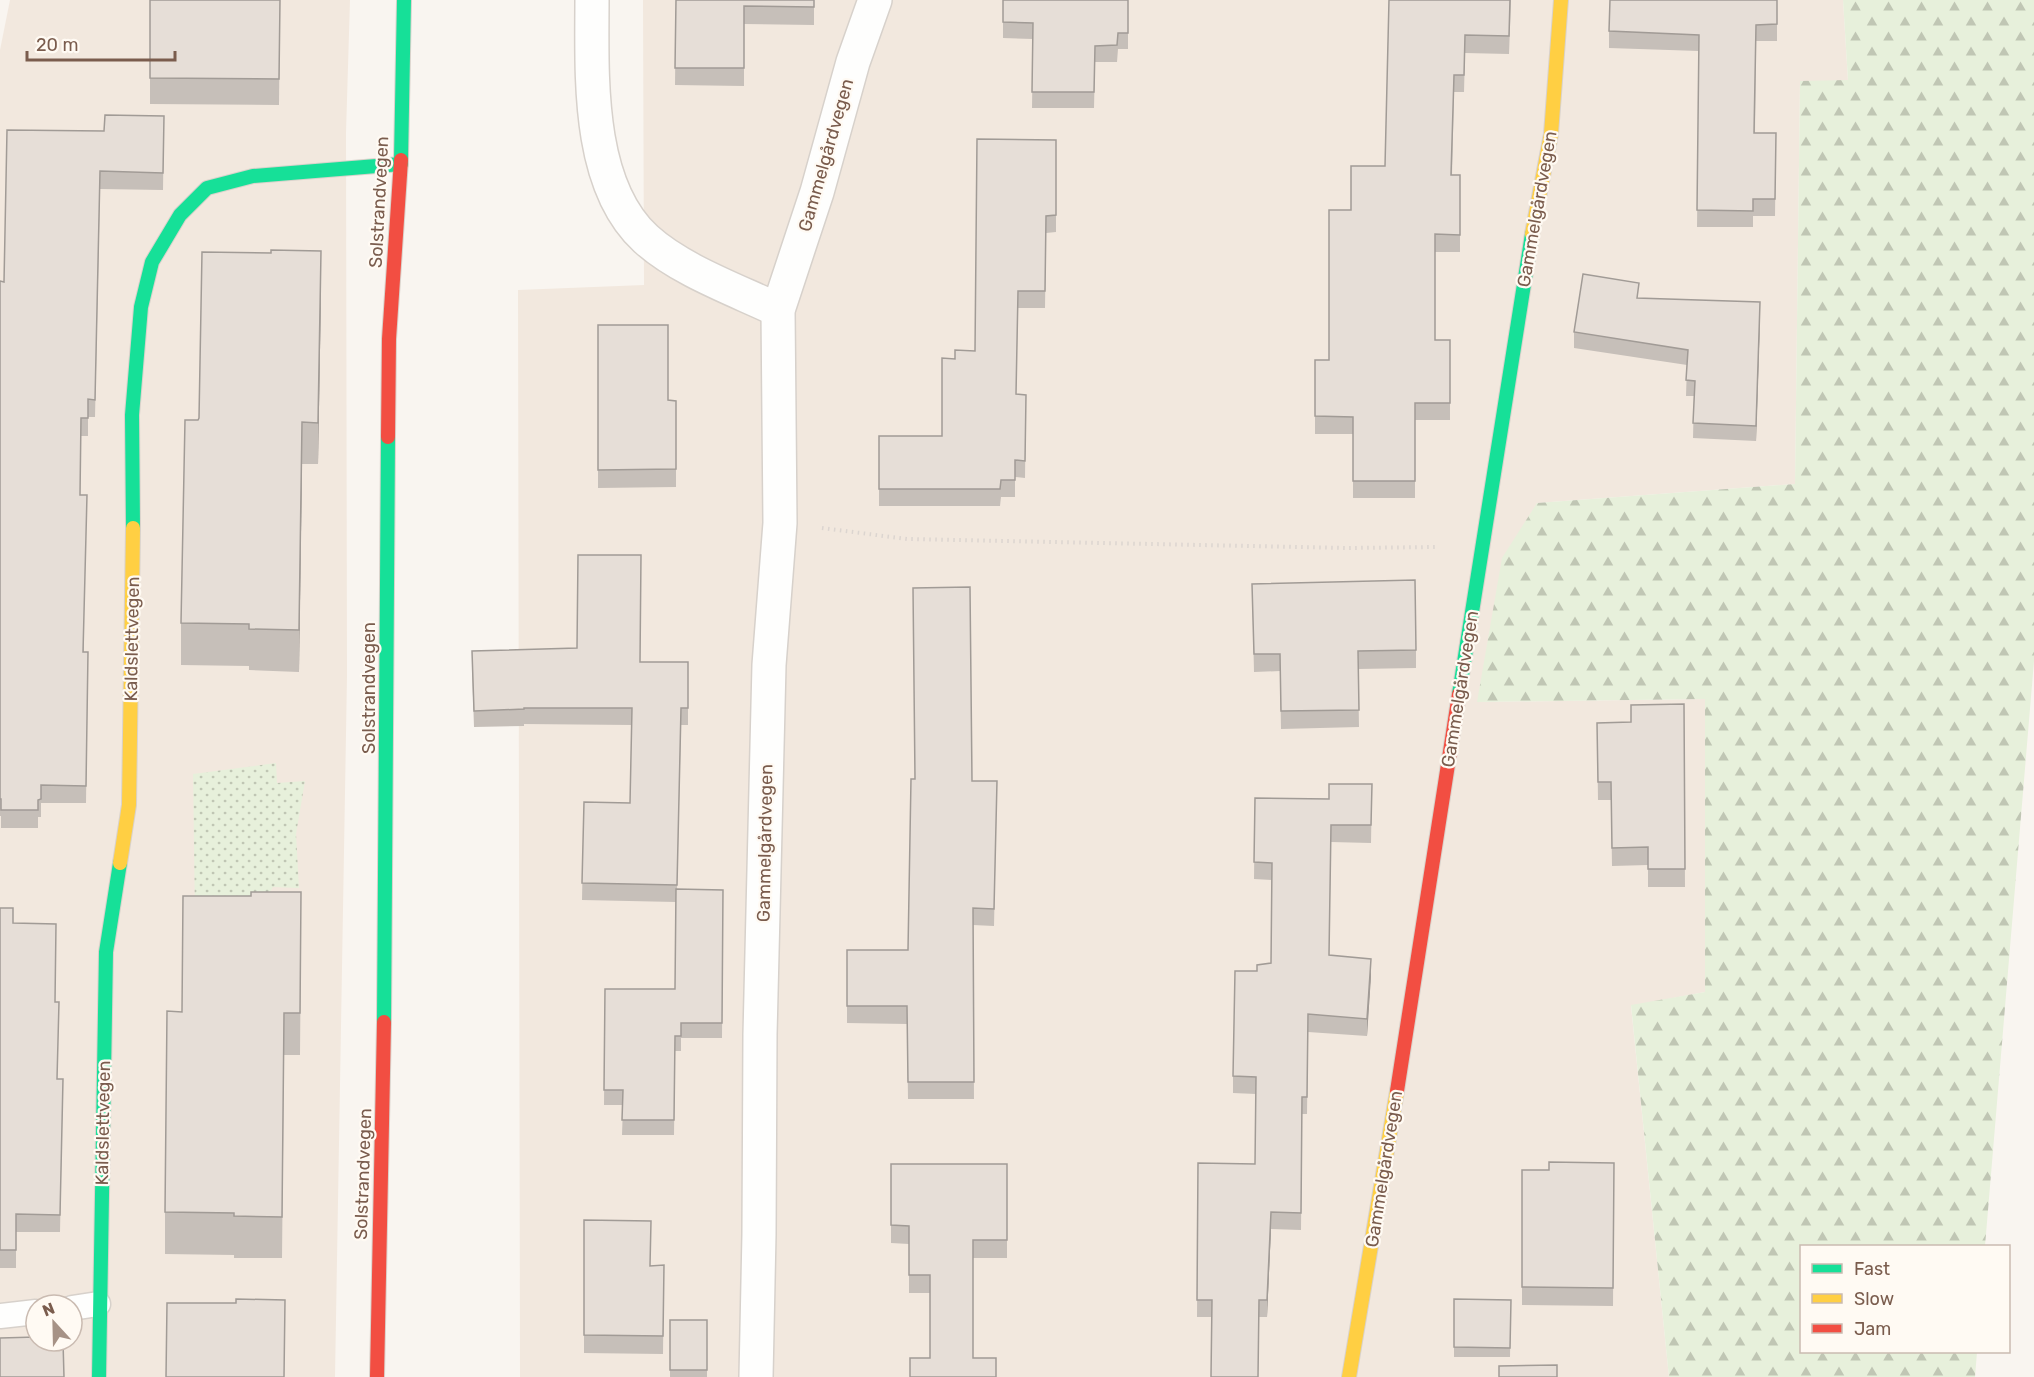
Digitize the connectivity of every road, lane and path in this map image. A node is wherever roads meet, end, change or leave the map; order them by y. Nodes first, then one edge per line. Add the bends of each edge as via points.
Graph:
1 (404, 0) edge
2 (592, 0) edge
3 (875, 0) edge
4 (1561, 0) edge
5 (401, 164) junction
6 (778, 310) junction
7 (780, 523) junction
8 (1482, 547) junction
9 (99, 1304) junction
10 (84, 1306) edge
11 (24, 1313) edge
12 (0, 1316) edge
13 (99, 1377) edge
14 (377, 1377) edge
15 (756, 1377) edge
16 (1348, 1377) edge

1 - 5 street, Solstrandvegen
2 - 6 street via 594,100 607,174 621,209 646,239 677,260
3 - 6 street, Gammelgårdvegen
4 - 8 street, Gammelgårdvegen via 1551,134
5 - 9 street, Kaldslettvegen via 253,176 207,188 180,215 152,262 141,307 132,415 129,805 105,952
5 - 14 street, Solstrandvegen via 389,339 384,1084
6 - 7 street, Gammelgårdvegen
7 - 8 path via 908,539
7 - 15 street, Gammelgårdvegen via 769,665
8 - 16 street, Gammelgårdvegen via 1413,998
9 - 10 lane
9 - 13 street, Kaldslettvegen
11 - 12 lane

